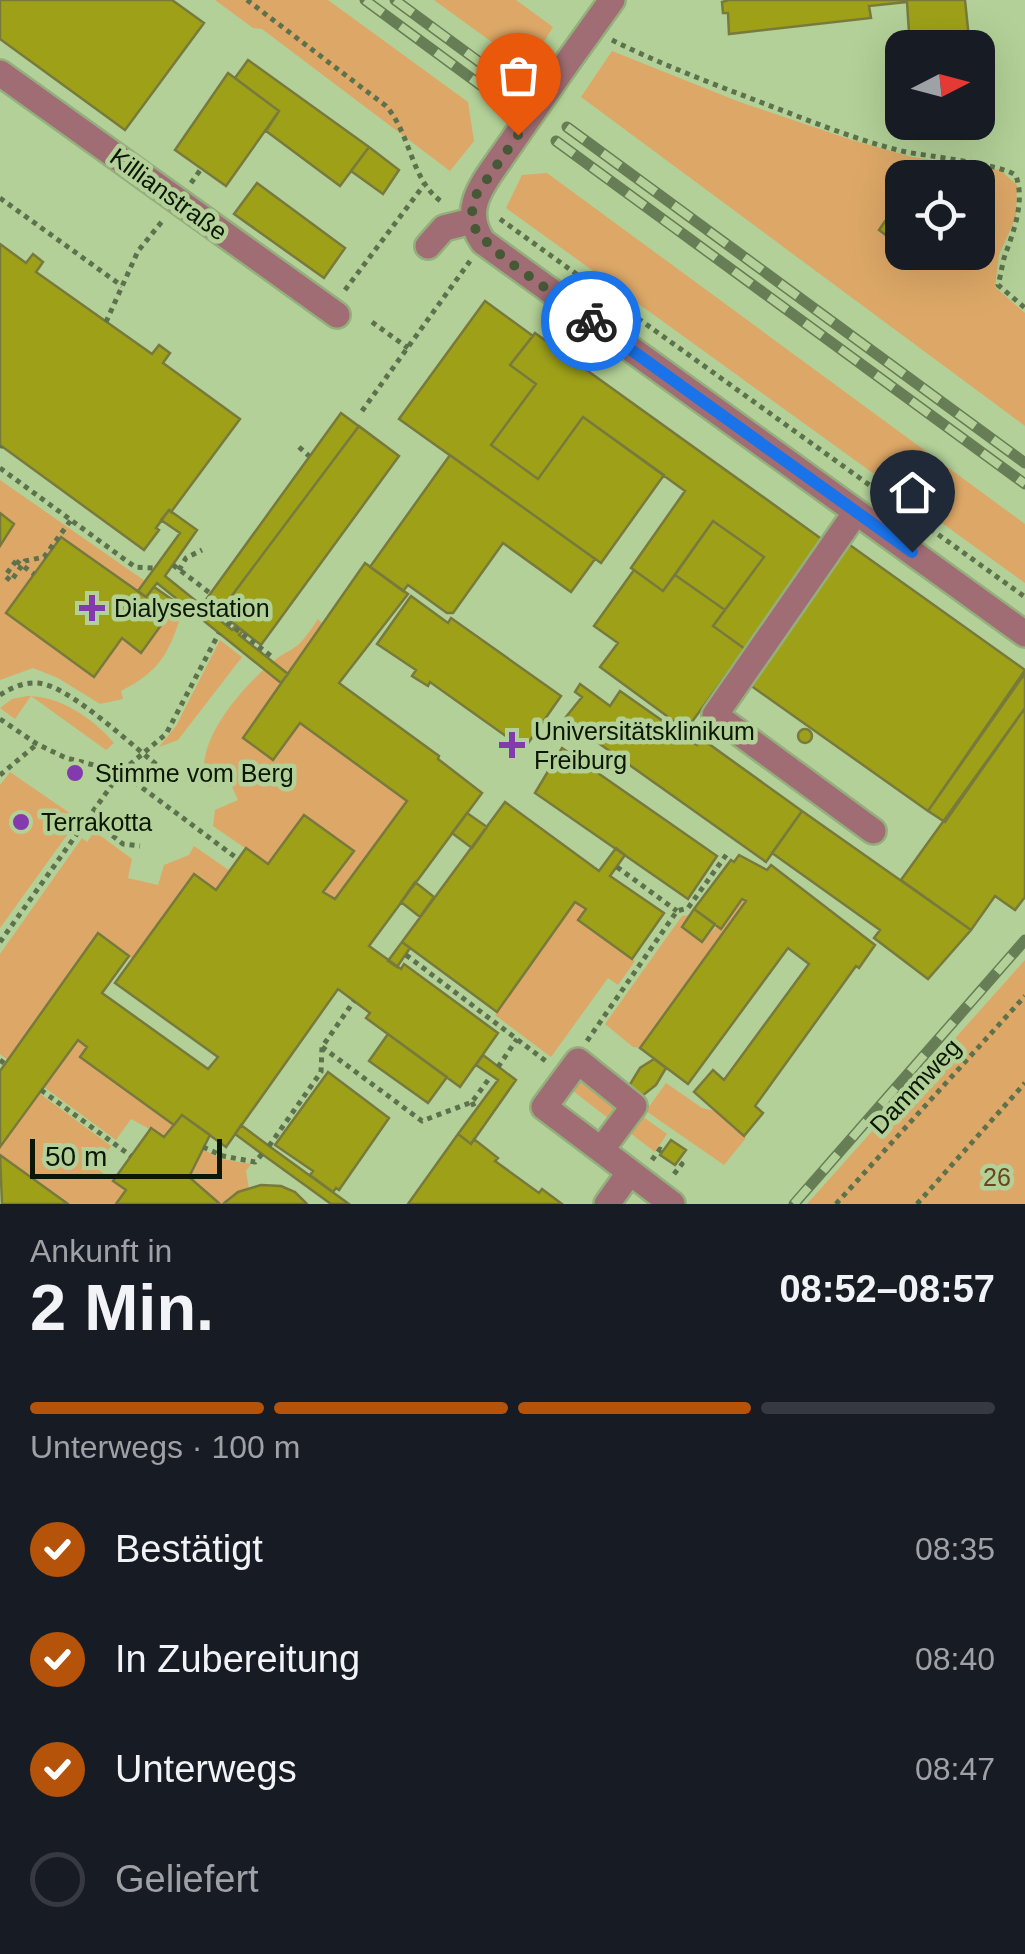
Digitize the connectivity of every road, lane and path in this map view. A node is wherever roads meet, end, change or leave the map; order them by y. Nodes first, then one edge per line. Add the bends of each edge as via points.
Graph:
1 (247, 0) edge
2 (612, 0) edge
3 (593, 28) junction
4 (0, 73) edge
5 (201, 169) dead end
6 (424, 185) junction
7 (0, 198) edge
8 (178, 202) junction
9 (483, 233) junction
10 (428, 246) dead end
11 (122, 286) junction
12 (1025, 308) edge
13 (334, 313) joint
14 (106, 322) dead end
15 (372, 322) dead end
16 (408, 348) junction
17 (362, 410) dead end
18 (299, 447) dead end
19 (310, 456) dead end
20 (0, 468) edge
21 (856, 512) junction
22 (71, 520) junction
23 (202, 550) dead end
24 (155, 568) dead end
25 (34, 574) dead end
26 (210, 593) dead end
27 (1025, 597) edge
28 (219, 616) dead end
29 (219, 634) dead end
30 (1025, 634) edge
31 (270, 656) dead end
32 (0, 695) edge
33 (0, 719) edge
34 (37, 744) junction
35 (141, 754) junction
36 (165, 771) dead end
37 (122, 772) junction
38 (0, 774) edge
39 (88, 818) junction
40 (873, 830) dead end
41 (140, 846) dead end
42 (729, 852) dead end
43 (238, 859) dead end
44 (617, 867) dead end
45 (676, 911) junction
46 (0, 942) edge
47 (406, 954) dead end
48 (1025, 996) edge
49 (354, 1001) dead end
50 (518, 1039) junction
51 (322, 1047) junction
52 (582, 1049) dead end
53 (553, 1066) dead end
54 (498, 1067) dead end
55 (491, 1076) dead end
56 (1025, 1083) edge
57 (42, 1090) dead end
58 (472, 1102) junction
59 (476, 1111) dead end
60 (268, 1146) dead end
61 (204, 1147) dead end
62 (601, 1150) junction
63 (262, 1154) dead end
64 (131, 1156) dead end
65 (630, 1172) junction
66 (607, 1204) edge
67 (672, 1204) edge
68 (836, 1204) edge
69 (917, 1204) edge

1 - 6 path via 386,106
2 - 3 street
3 - 9 street, bridge via 476,195
3 - 12 path via 697,78 828,128 896,150 1015,174 1024,194 1023,218 998,285
4 - 8 street, Killianstraße
5 - 8 path
6 - 9 path
6 - 13 path
7 - 11 path
8 - 11 path via 138,251
8 - 13 street, Killianstraße
9 - 10 street via 444,228
9 - 16 path
9 - 21 street
9 - 27 path via 496,215
11 - 14 path
15 - 16 path
16 - 17 path
18 - 19 path
20 - 22 path
21 - 30 street
21 - 40 street via 715,715
22 - 24 path via 135,567
22 - 25 path, bridge via 44,558 26,562 8,579 16,561
23 - 26 path via 176,567
28 - 31 path
29 - 35 path via 166,734
32 - 35 path via 42,682 100,716
33 - 34 path
34 - 37 path
34 - 38 path
35 - 36 path
35 - 37 path
37 - 39 path
37 - 43 path
39 - 41 path via 123,844
39 - 46 path
42 - 45 path via 688,908
44 - 45 path
45 - 52 path
47 - 50 path
48 - 68 path, Dammweg
49 - 51 path
50 - 53 path
50 - 54 path
51 - 58 path via 422,1121
51 - 60 path via 321,1072
55 - 58 path
56 - 69 path
57 - 64 path
58 - 59 path
61 - 63 path via 255,1162
62 - 62 street via 544,1106 578,1061 634,1106
62 - 65 street
65 - 66 street
65 - 67 street

